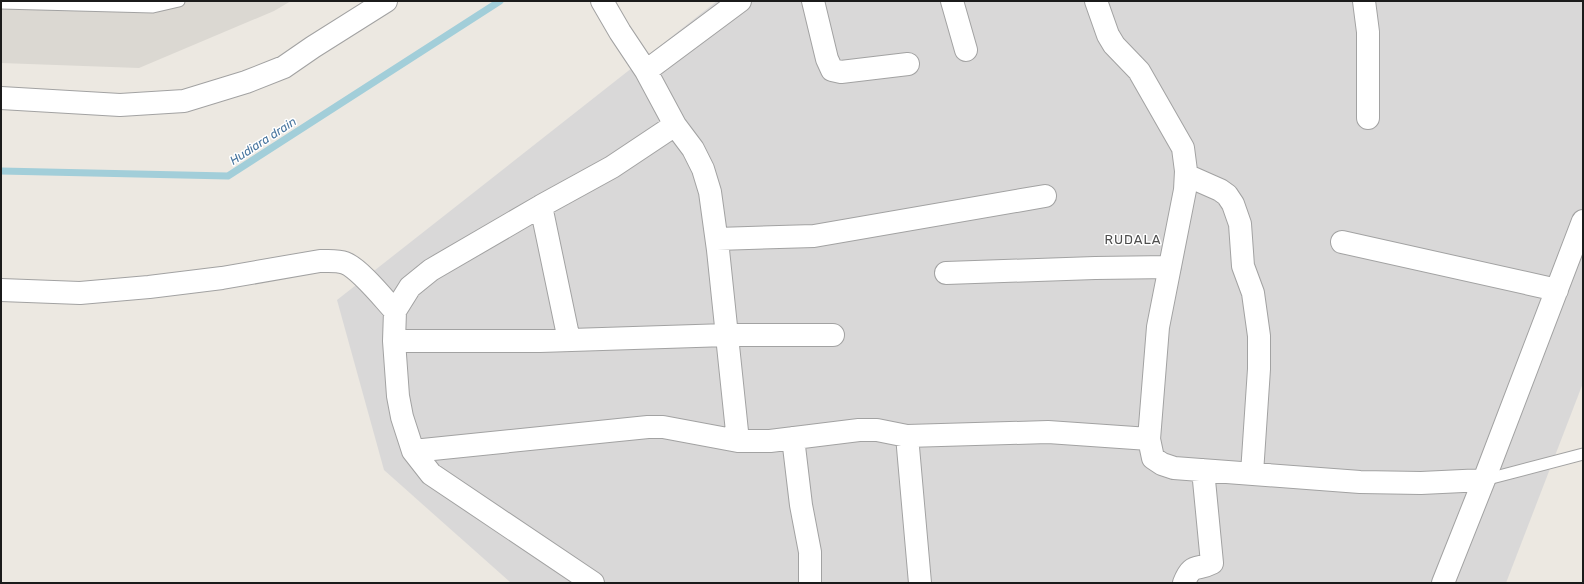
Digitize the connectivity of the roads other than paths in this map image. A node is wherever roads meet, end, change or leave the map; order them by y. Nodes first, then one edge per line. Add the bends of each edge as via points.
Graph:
1 (179, 1) edge
2 (386, 1) edge
3 (602, 1) edge
4 (740, 1) edge
5 (813, 1) edge
6 (952, 1) edge
7 (1096, 1) edge
8 (1364, 1) edge
9 (1, 3) edge
10 (966, 50) dead end
11 (908, 64) dead end
12 (646, 71) junction
13 (1, 98) edge
14 (1368, 118) dead end
15 (675, 124) junction
16 (1186, 175) junction
17 (1045, 196) dead end
18 (542, 206) junction
19 (1583, 222) edge
20 (717, 239) junction
21 (1342, 242) dead end
22 (1170, 267) junction
23 (946, 273) dead end
24 (1, 290) edge
25 (1557, 290) junction
26 (395, 311) junction
27 (727, 335) junction
28 (833, 335) dead end
29 (569, 340) junction
30 (394, 341) junction
31 (907, 436) junction
32 (793, 438) junction
33 (1148, 439) junction
34 (738, 441) junction
35 (413, 452) junction
36 (1583, 454) edge
37 (1203, 470) junction
38 (1252, 473) junction
39 (1484, 480) junction
40 (593, 583) edge
41 (810, 583) edge
42 (920, 583) edge
43 (1184, 583) edge
44 (1443, 583) edge

1 - 9 lane via 153,7
2 - 13 street via 284,67 246,82 184,100 120,105
3 - 12 street
4 - 12 street
5 - 11 street via 832,70 841,72
6 - 10 street
7 - 16 street via 1108,36 1139,72 1183,148
8 - 14 street via 1368,32
12 - 15 street
15 - 18 street via 612,167
15 - 20 street via 693,149 703,169 710,192
16 - 22 street
16 - 38 street via 1227,195 1240,224 1243,266 1253,293 1259,336
17 - 20 street via 814,236
18 - 26 street via 431,270 410,287
18 - 29 street
19 - 25 street
20 - 27 street
21 - 25 street
22 - 23 street
22 - 33 street via 1158,327
24 - 26 street via 80,293 149,287 334,260 346,263 359,273
25 - 39 street
26 - 30 street
27 - 28 street
27 - 29 street
27 - 34 street
29 - 30 street
30 - 35 street via 398,396
31 - 32 street via 877,430 859,430
31 - 33 street via 1048,432
31 - 42 street
32 - 34 street
32 - 41 street via 810,552
33 - 37 street via 1153,458 1162,464 1174,468
34 - 35 street via 663,427 648,427
35 - 40 street via 431,474
36 - 39 lane
37 - 38 street
37 - 43 street via 1212,562 1197,566
38 - 39 street via 1360,482
39 - 44 street

